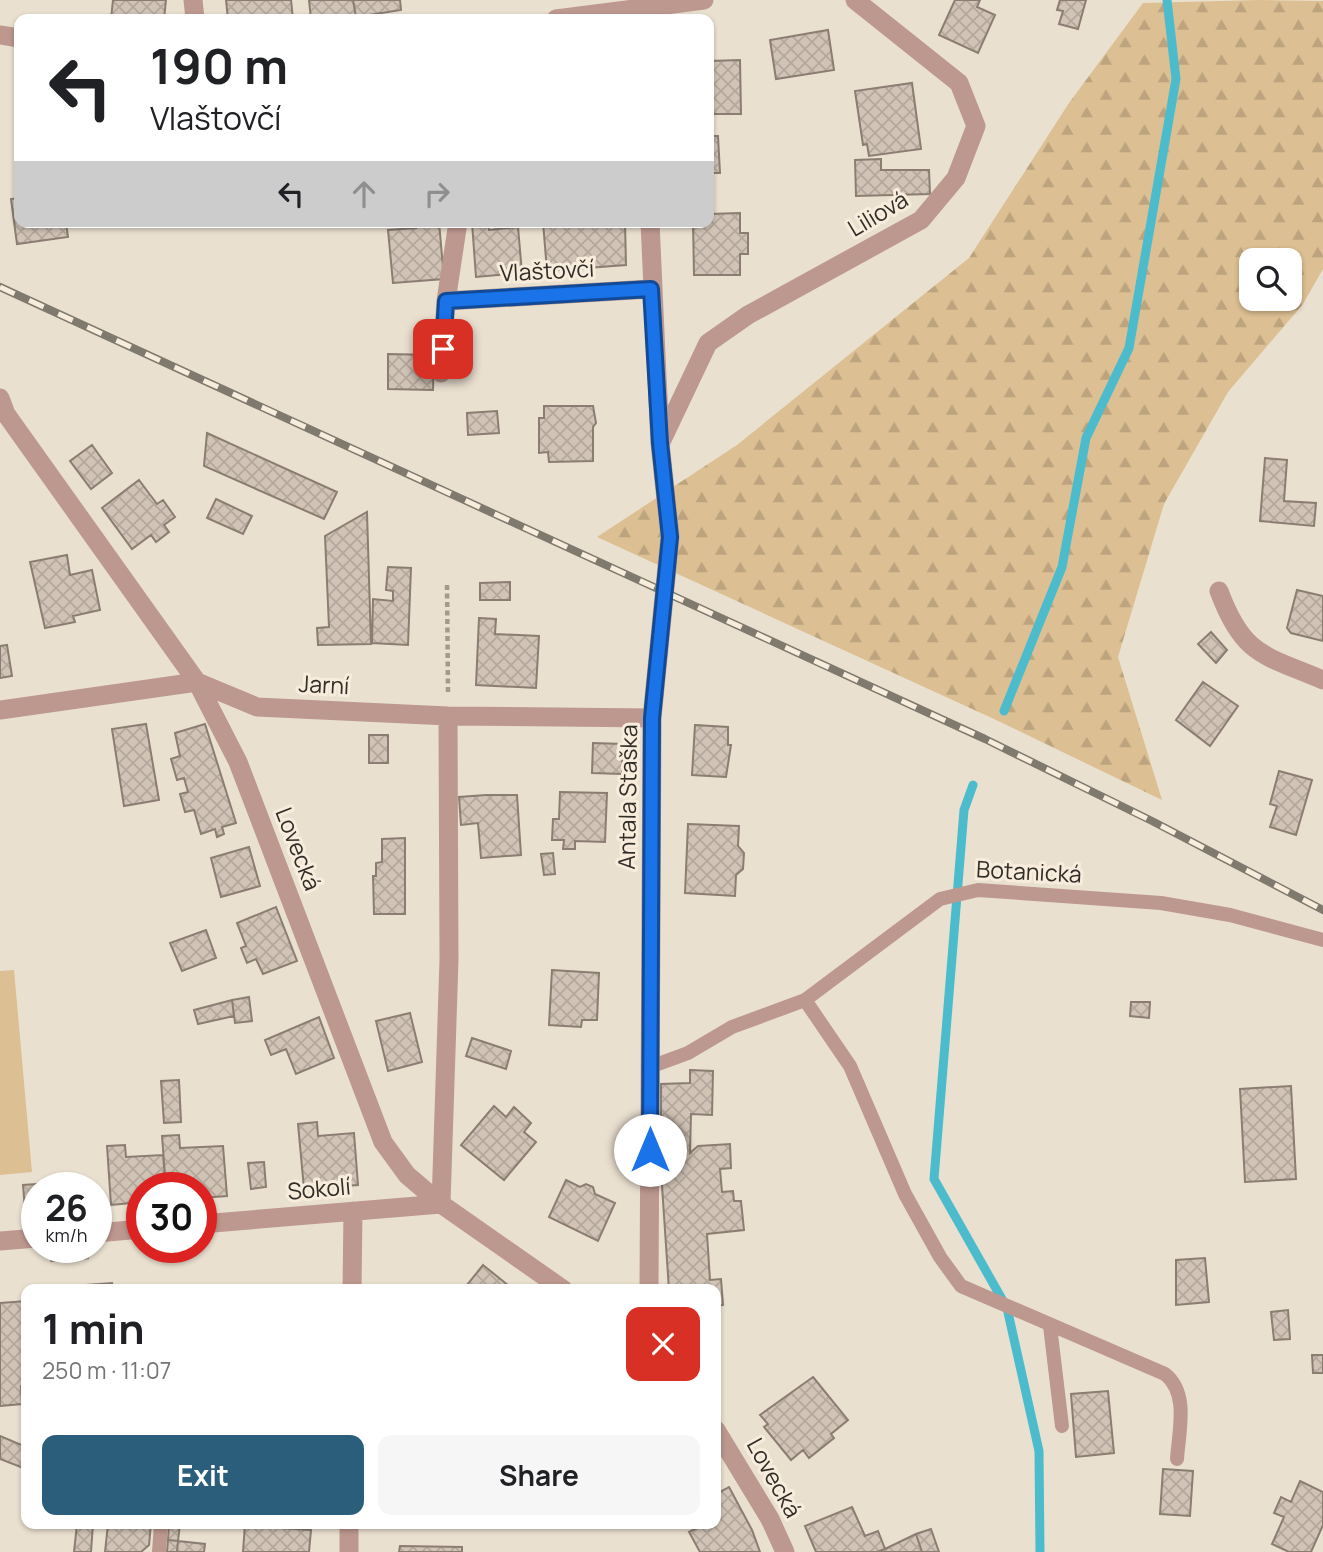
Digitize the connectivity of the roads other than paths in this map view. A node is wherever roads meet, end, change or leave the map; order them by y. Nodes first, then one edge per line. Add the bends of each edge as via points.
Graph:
1 (704, 0) edge
2 (855, 0) edge
3 (645, 9) edge
4 (600, 14) edge
5 (457, 228) edge
6 (650, 228) edge
7 (651, 289) junction
8 (446, 301) junction
9 (441, 373) dead end
10 (0, 398) edge
11 (660, 443) junction
12 (1219, 591) dead end
13 (1323, 680) edge
14 (197, 682) junction
15 (0, 710) edge
16 (448, 716) junction
17 (652, 718) junction
18 (1323, 940) edge
19 (805, 1000) junction
20 (650, 1067) junction
21 (441, 1203) junction
22 (353, 1211) junction
23 (217, 1223) edge
24 (21, 1239) edge
25 (0, 1241) edge
26 (352, 1284) edge
27 (556, 1284) edge
28 (649, 1284) edge
29 (1051, 1326) junction
30 (1062, 1426) dead end
31 (721, 1438) edge
32 (1177, 1458) dead end
33 (161, 1529) edge
34 (349, 1529) edge
35 (159, 1552) edge
36 (349, 1552) edge
37 (785, 1552) edge

1 - 3 street
2 - 11 street, Liliová via 959,83 976,126 956,178 921,220 748,315 708,343
3 - 4 street
5 - 8 street
6 - 7 street, Antala Staška
7 - 8 street, Vlaštovčí
7 - 11 street, Antala Staška
8 - 9 street
10 - 14 street, Lovecká via 6,414
11 - 17 street, Antala Staška via 670,537
12 - 13 street via 1242,639 1264,655
14 - 15 street
14 - 16 street, Jarní via 257,707
14 - 21 street, Lovecká via 239,762 383,1142 407,1175
16 - 17 street, Jarní
16 - 21 street via 449,960
17 - 20 street, Antala Staška
18 - 19 lane, Botanická via 1230,915 1161,903 978,890 940,899
19 - 20 lane, Botanická via 732,1027 688,1053
19 - 29 lane via 850,1066 905,1194 961,1286
20 - 28 street, Antala Staška
21 - 22 street, Sokolí
21 - 27 street, Lovecká
22 - 23 street, Sokolí
22 - 26 street
24 - 25 street
29 - 30 lane
29 - 32 lane via 1165,1374 1176,1383 1181,1400
31 - 37 street, Lovecká
33 - 35 lane
34 - 36 street

